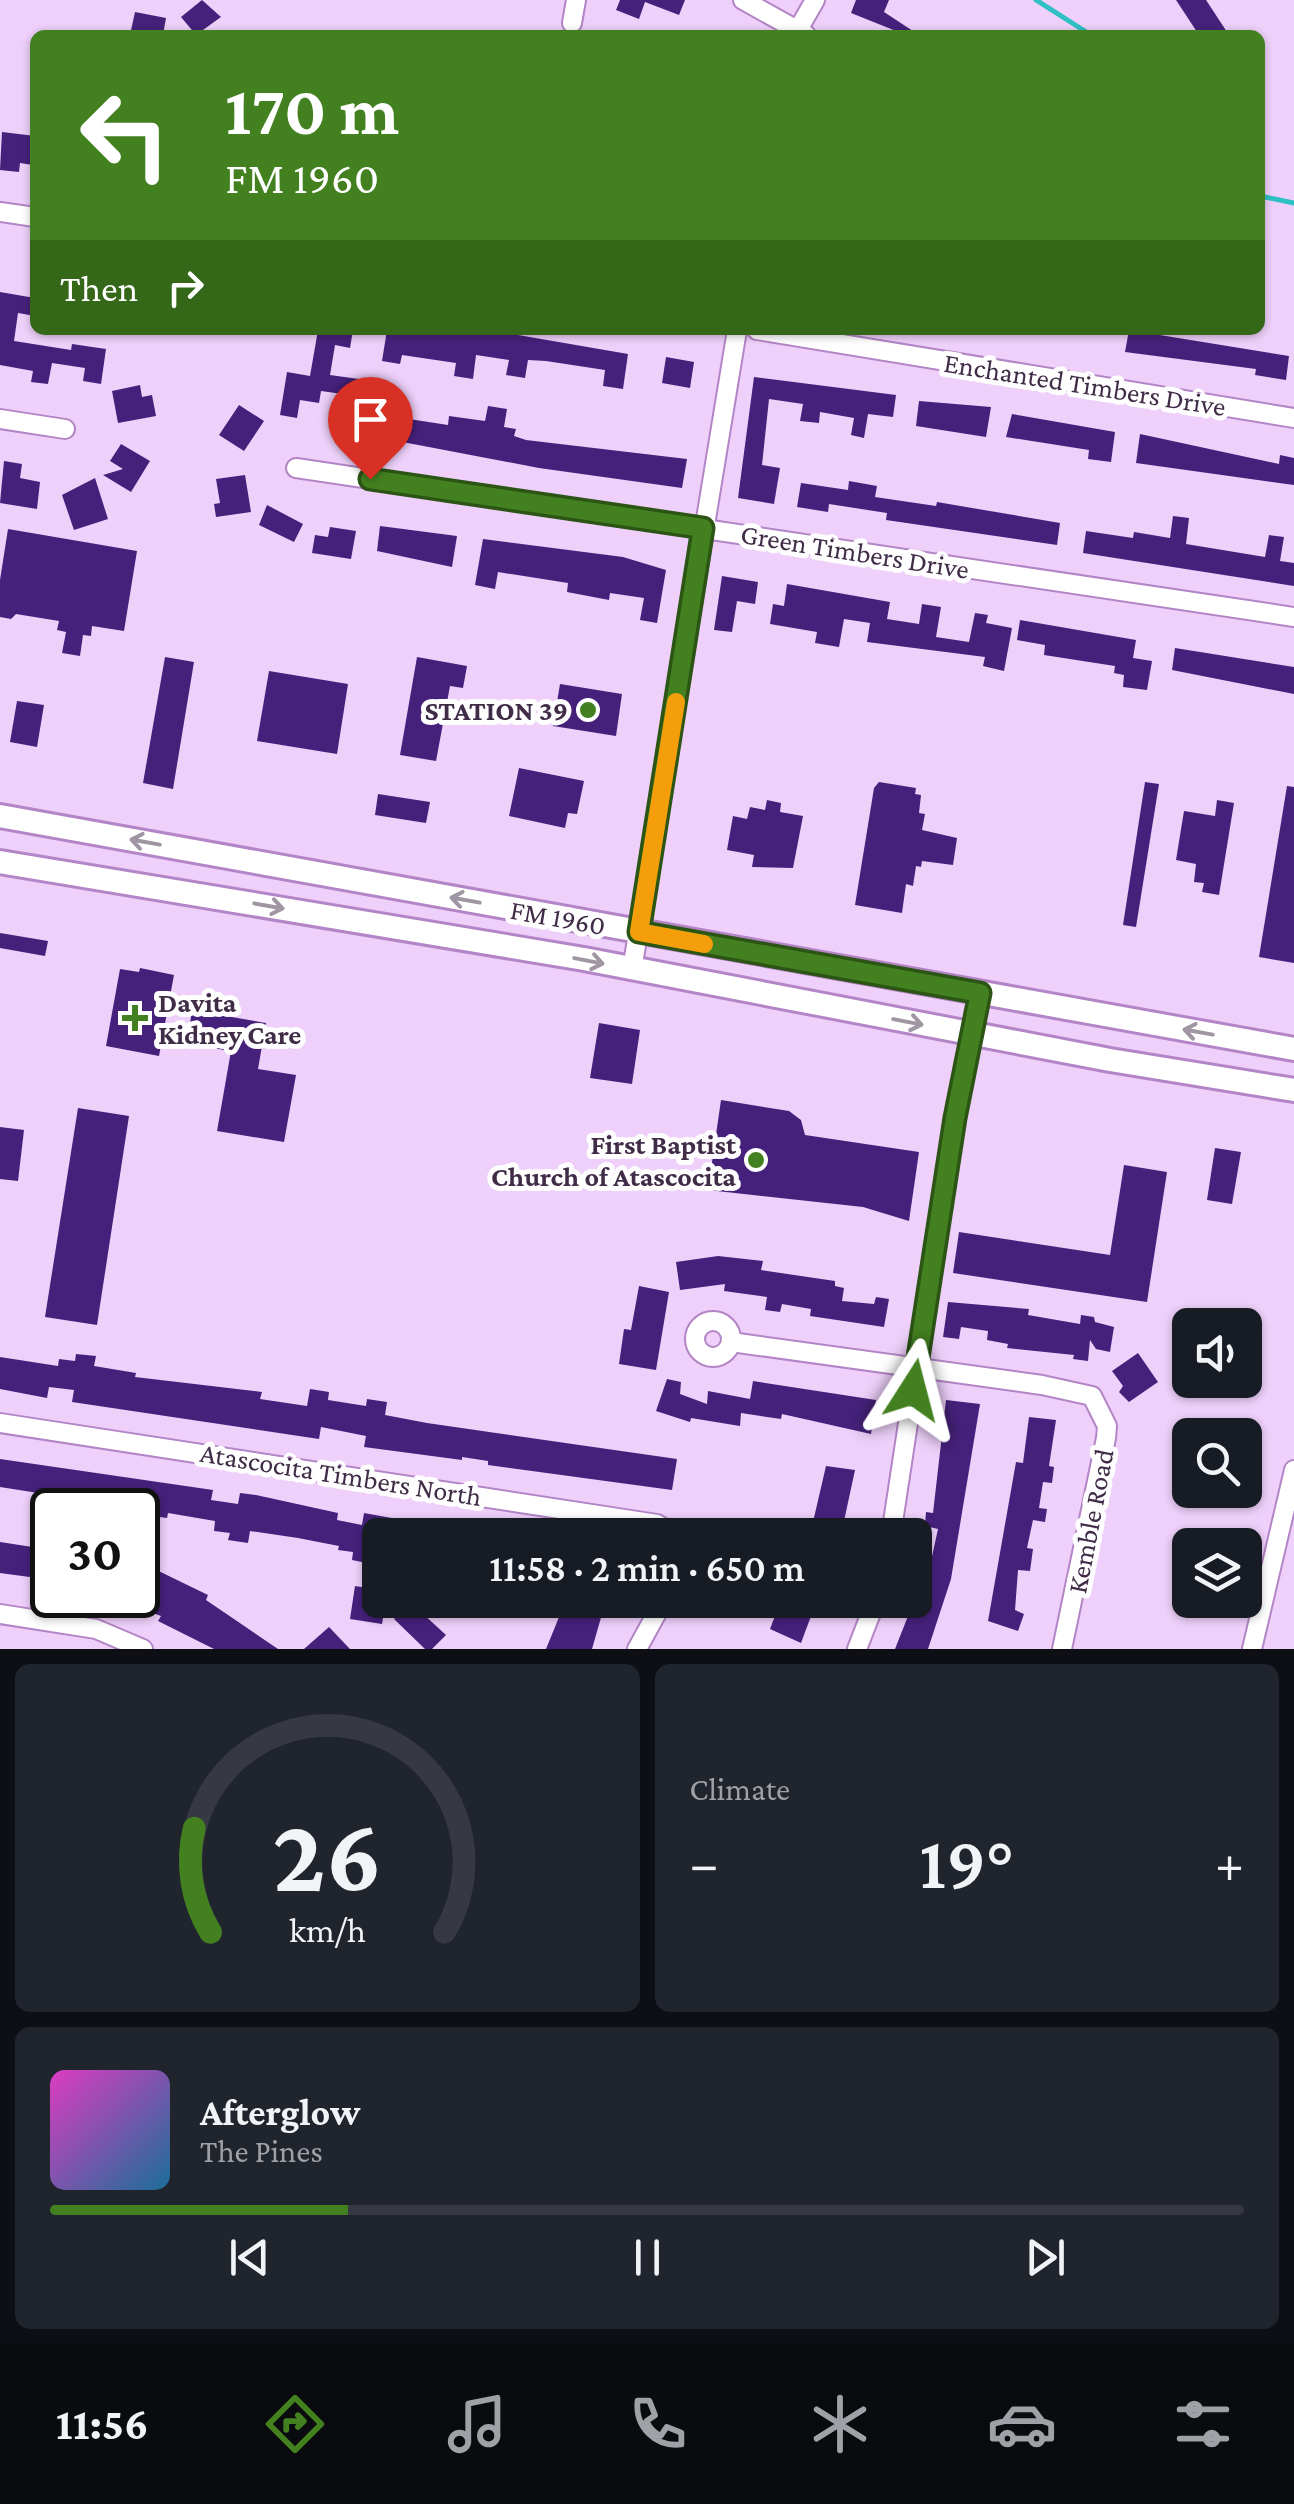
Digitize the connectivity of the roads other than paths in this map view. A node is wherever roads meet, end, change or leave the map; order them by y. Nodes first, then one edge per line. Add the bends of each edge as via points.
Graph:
1 (576, 0) edge
2 (743, 0) edge
3 (815, 0) edge
4 (572, 24) dead end
5 (793, 30) edge
6 (802, 30) edge
7 (0, 212) edge
8 (30, 216) edge
9 (736, 335) edge
10 (788, 335) edge
11 (1294, 418) edge
12 (0, 419) edge
13 (64, 429) dead end
14 (296, 468) dead end
15 (703, 528) junction
16 (1294, 617) edge
17 (0, 816) edge
18 (0, 862) edge
19 (639, 932) junction
20 (632, 970) junction
21 (980, 993) junction
22 (971, 1035) junction
23 (1294, 1049) edge
24 (1294, 1090) edge
25 (731, 1342) dead end
26 (917, 1367) junction
27 (0, 1423) edge
28 (1294, 1470) edge
29 (618, 1518) edge
30 (895, 1518) edge
31 (0, 1614) edge
32 (654, 1618) edge
33 (869, 1618) edge
34 (143, 1649) edge
35 (637, 1649) edge
36 (858, 1649) edge
37 (1062, 1649) edge
38 (1252, 1649) edge

1 - 4 street
2 - 5 street
3 - 6 street
7 - 8 street
9 - 15 street
10 - 11 street, Enchanted Timbers Drive
12 - 13 street
14 - 15 street, Green Timbers Drive
15 - 16 street, Green Timbers Drive
15 - 19 street
19 -> 17 main road, FM 1960 / FM 1960
18 -> 20 main road, FM 1960 / FM 1960
19 - 20 street
19 - 21 main road, FM 1960 / FM 1960
20 -> 22 main road, FM 1960 / FM 1960
21 - 22 street
23 -> 21 main road, FM 1960 / FM 1960
22 - 24 main road, FM 1960 / FM 1960
22 - 26 street
25 - 26 street
26 - 30 street
26 - 37 street, Kemble Road via 1092,1396 1106,1438
27 - 29 street, Atascocita Timbers North
28 - 38 street
31 - 34 street via 96,1629
32 - 35 street
33 - 36 street

